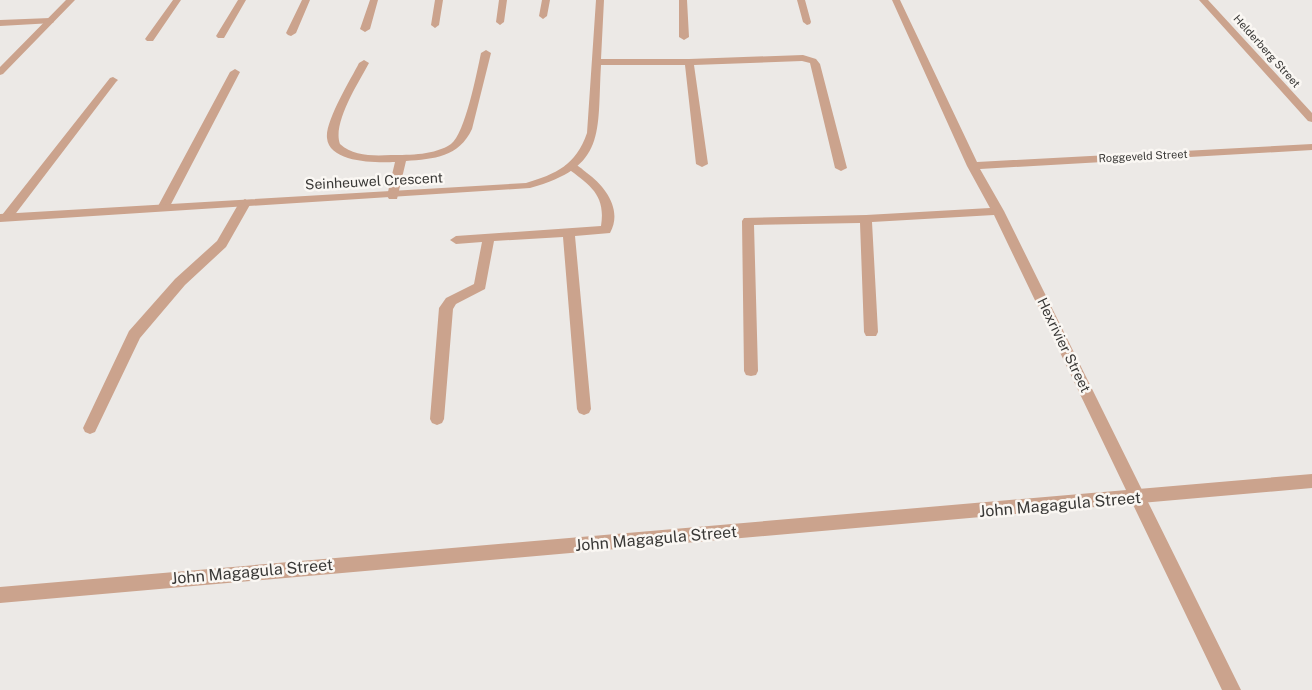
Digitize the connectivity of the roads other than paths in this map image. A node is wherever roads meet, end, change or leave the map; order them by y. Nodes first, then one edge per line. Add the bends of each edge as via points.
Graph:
1 (71, 0) edge
2 (177, 0) edge
3 (242, 0) edge
4 (306, 0) edge
5 (374, 0) edge
6 (439, 0) edge
7 (503, 0) edge
8 (546, 0) edge
9 (600, 0) edge
10 (683, 0) edge
11 (800, 0) edge
12 (896, 0) edge
13 (1203, 0) edge
14 (543, 16) dead end
15 (50, 21) junction
16 (500, 22) dead end
17 (807, 22) dead end
18 (0, 24) edge
19 (435, 25) dead end
20 (365, 29) dead end
21 (291, 33) dead end
22 (221, 36) dead end
23 (684, 37) dead end
24 (150, 39) dead end
25 (486, 53) dead end
26 (364, 62) dead end
27 (597, 62) junction
28 (689, 62) junction
29 (0, 72) edge
30 (235, 72) dead end
31 (113, 80) dead end
32 (1312, 119) edge
33 (1312, 147) edge
34 (401, 158) junction
35 (702, 164) dead end
36 (571, 166) junction
37 (973, 166) junction
38 (841, 168) dead end
39 (393, 196) junction
40 (245, 203) junction
41 (162, 208) junction
42 (998, 211) junction
43 (3, 218) edge
44 (866, 218) junction
45 (569, 232) junction
46 (489, 238) junction
47 (456, 240) dead end
48 (871, 332) dead end
49 (752, 371) dead end
50 (584, 410) dead end
51 (437, 419) dead end
52 (90, 428) dead end
53 (1312, 481) edge
54 (1139, 498) junction
55 (0, 595) edge
56 (1232, 690) edge

1 - 15 street
2 - 24 street
3 - 22 street
4 - 21 street
5 - 20 street
6 - 19 street
7 - 16 street
8 - 14 street
9 - 27 street, Seinheuwel Crescent
10 - 23 street
11 - 17 street
12 - 37 street, Hexrivier Street
13 - 32 street, Helderberg Street
15 - 18 street
15 - 29 street
25 - 34 street via 467,130 456,146
26 - 34 street via 334,127 332,139 338,150 352,156 385,160
27 - 28 street
27 - 36 street, Seinheuwel Crescent via 592,133 585,152
28 - 35 street
28 - 38 street via 803,58 813,61
30 - 41 street
31 - 43 street
33 - 37 street, Roggeveld Street
34 - 39 street
36 - 39 street, Seinheuwel Crescent via 555,178 526,186
36 - 45 street via 599,187 608,204 608,222 606,230
37 - 42 street, Hexrivier Street
39 - 40 street, Seinheuwel Crescent
40 - 41 street, Seinheuwel Crescent
40 - 52 street via 222,244 180,282 134,335
41 - 43 street, Seinheuwel Crescent
42 - 44 street
42 - 54 street, Hexrivier Street
44 - 48 street
44 - 49 street via 748,222
45 - 46 street
45 - 50 street
46 - 47 street
46 - 51 street via 480,286 452,301 446,308
53 - 54 street, John Magagula Street
54 - 55 street, John Magagula Street
54 - 56 street, Hexrivier Street

